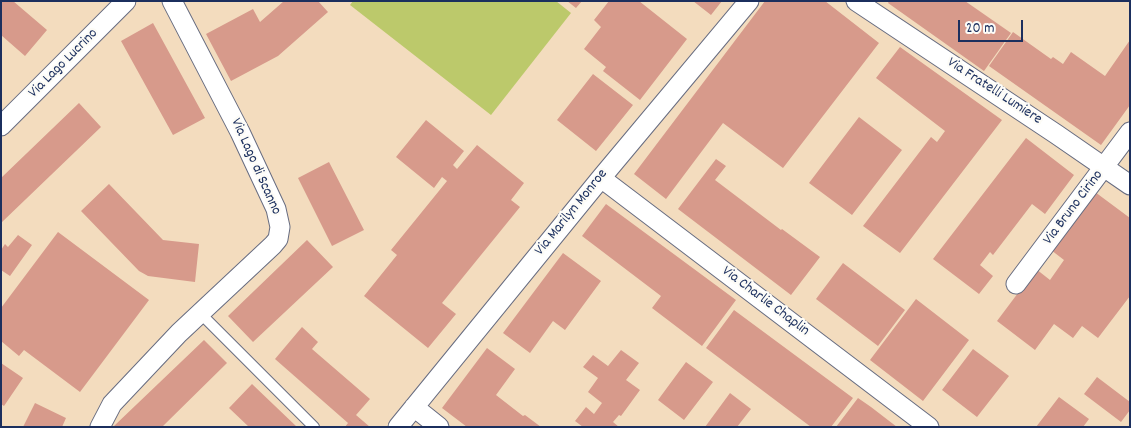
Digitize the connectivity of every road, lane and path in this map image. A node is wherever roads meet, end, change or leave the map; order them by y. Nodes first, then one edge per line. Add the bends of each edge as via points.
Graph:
1 (126, 1) edge
2 (172, 1) edge
3 (749, 1) edge
4 (856, 1) edge
5 (1, 126) edge
6 (1130, 132) edge
7 (1105, 167) junction
8 (601, 178) junction
9 (1130, 185) edge
10 (1016, 284) dead end
11 (200, 313) junction
12 (414, 407) junction
13 (100, 427) edge
14 (314, 427) edge
15 (398, 427) edge
16 (439, 427) edge
17 (929, 427) edge

1 - 5 street, Via Lago Lucrino
2 - 11 street, Via Lago di Scanno via 240,132 276,209 280,227 274,244
3 - 8 street, Via Marilyn Monroe
4 - 7 street, Via Fratelli Lumiere
6 - 7 street, Via Bruno Cirino
7 - 9 street, Via Fratelli Lumiere
7 - 10 street, Via Bruno Cirino
8 - 12 street, Via Marilyn Monroe
8 - 17 street, Via Charlie Chaplin
11 - 13 street, Via Lago di Scanno via 112,404
11 - 14 lane
12 - 15 street, Via Marilyn Monroe
12 - 16 street

